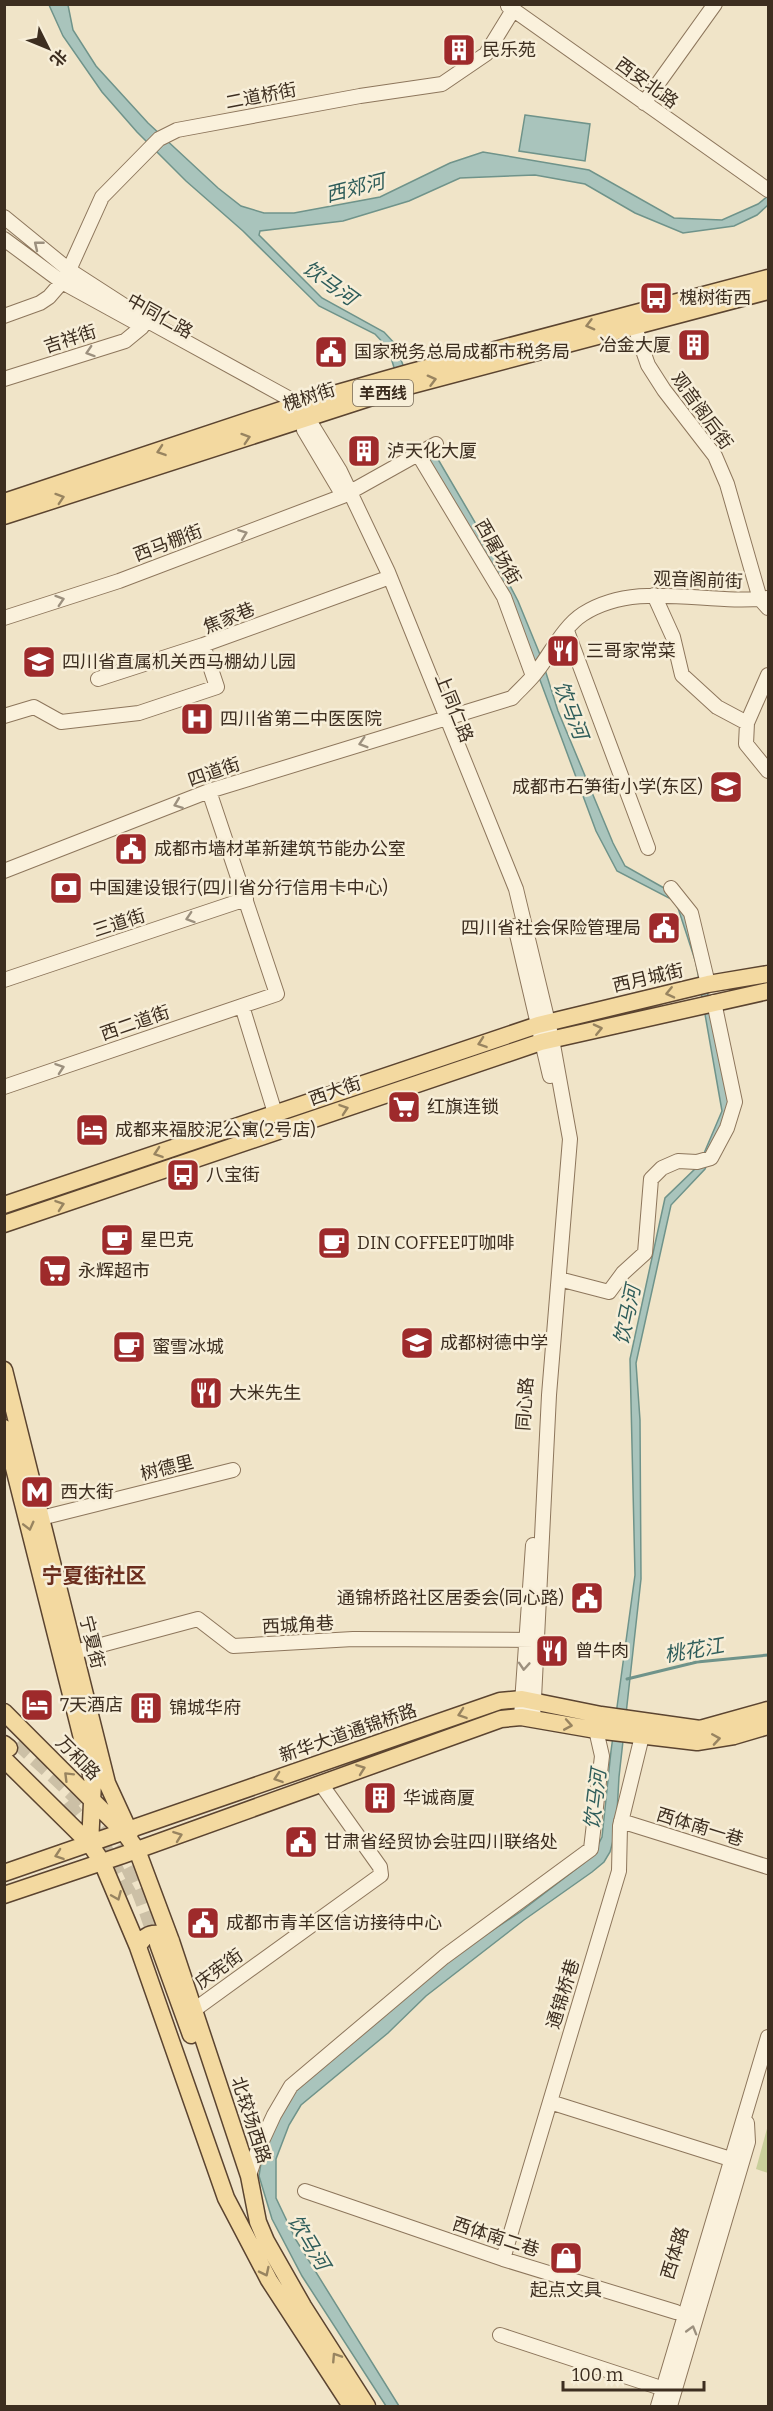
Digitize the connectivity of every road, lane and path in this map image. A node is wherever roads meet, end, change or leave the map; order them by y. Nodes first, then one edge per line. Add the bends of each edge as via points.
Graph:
1 (715, 4) edge
2 (509, 7) edge
3 (644, 103) junction
4 (768, 190) edge
5 (4, 217) edge
6 (4, 239) edge
7 (65, 276) junction
8 (768, 278) edge
9 (768, 291) edge
10 (4, 316) edge
11 (632, 321) junction
12 (142, 327) junction
13 (4, 379) edge
14 (298, 412) junction
15 (436, 444) dead end
16 (418, 454) junction
17 (347, 494) junction
18 (4, 502) edge
19 (4, 516) edge
20 (382, 580) junction
21 (654, 595) junction
22 (766, 602) edge
23 (4, 618) edge
24 (567, 631) junction
25 (203, 645) junction
26 (534, 674) junction
27 (768, 675) edge
28 (98, 679) dead end
29 (4, 716) edge
30 (443, 718) junction
31 (747, 723) junction
32 (768, 771) edge
33 (209, 791) junction
34 (648, 848) dead end
35 (4, 871) edge
36 (671, 888) dead end
37 (246, 899) junction
38 (768, 974) edge
39 (4, 980) edge
40 (708, 984) junction
41 (768, 991) edge
42 (714, 1002) junction
43 (242, 1006) junction
44 (543, 1023) junction
45 (546, 1041) junction
46 (4, 1087) edge
47 (275, 1113) junction
48 (4, 1204) edge
49 (4, 1224) edge
50 (559, 1279) junction
51 (4, 1370) edge
52 (4, 1428) edge
53 (232, 1470) dead end
54 (41, 1518) junction
55 (532, 1640) junction
56 (75, 1652) junction
57 (528, 1700) junction
58 (768, 1710) edge
59 (4, 1712) edge
60 (527, 1718) junction
61 (599, 1725) junction
62 (768, 1726) edge
63 (4, 1728) edge
64 (640, 1731) junction
65 (9, 1748) edge
66 (321, 1784) junction
67 (93, 1801) junction
68 (621, 1821) junction
69 (122, 1833) junction
70 (90, 1844) junction
71 (130, 1853) junction
72 (102, 1862) junction
73 (768, 1867) edge
74 (4, 1873) edge
75 (4, 1895) edge
76 (154, 1945) junction
77 (194, 2010) junction
78 (768, 2037) edge
79 (550, 2102) junction
80 (747, 2115) junction
81 (729, 2154) junction
82 (249, 2176) junction
83 (305, 2191) dead end
84 (258, 2222) junction
85 (503, 2259) junction
86 (676, 2312) junction
87 (500, 2335) dead end
88 (655, 2386) junction
89 (351, 2406) edge
90 (367, 2406) edge
91 (648, 2406) edge
92 (658, 2406) edge
93 (670, 2406) edge

1 - 3 street
2 - 3 street, 西安北路
2 - 7 street, 二道桥街 via 486,54 442,84 170,132 146,150 102,196
3 - 4 street, 西安北路
7 -> 5 street
6 - 7 street, 中同仁路
7 - 10 street via 40,303
7 - 12 street, 中同仁路
7 - 14 street
8 - 11 main road, 槐树街 / 羊西线
9 - 11 main road, 槐树街 / 羊西线
11 - 14 main road, 槐树街 / 羊西线 via 398,389
11 - 22 street, 观音阁后街 via 648,365 715,456 728,484
12 -> 13 street, 吉祥街 via 125,341
12 - 14 street, 中同仁路
14 - 17 street, 上同仁路
14 -> 18 main road, 槐树街 / 羊西线
19 -> 14 main road, 槐树街 / 羊西线
15 - 16 street
16 - 17 street
16 - 26 street, 西屠场街 via 504,597
17 - 20 street, 上同仁路
23 -> 17 street, 西马棚街 via 119,581
17 - 30 street via 388,572
20 - 25 street, 焦家巷
20 - 30 street, 上同仁路
21 - 22 street, 观音阁前街
21 - 24 street, 观音阁前街 via 616,600 582,614
21 - 31 street via 674,637 682,675 717,707
24 - 26 street, 观音阁前街
24 - 34 street
25 - 28 street
25 - 29 street, 焦家巷 via 217,687 139,713 61,722 34,707
26 - 30 street, 四道街 via 512,698
27 - 31 street
30 -> 33 street, 四道街
30 - 44 street, 上同仁路 via 508,893
31 - 32 street via 746,744
33 -> 35 street, 四道街
33 - 37 street
36 - 40 street via 691,913
37 -> 39 street, 三道街
37 - 43 street, 西二道街 via 277,994
38 - 40 main road, 西月城街
40 -> 44 main road, 西月城街
41 - 42 main road
45 -> 42 main road
42 - 50 street via 735,1102 727,1128 704,1160 678,1161 662,1168 651,1179 645,1252 609,1292
46 -> 43 street, 西二道街
43 - 47 street
44 - 45 street, 同心路
44 -> 47 main road, 西大街
49 -> 45 main road, 西大街
45 - 50 street via 570,1139
45 - 55 street, 同心路 via 565,1134 543,1394
47 -> 48 main road, 西大街
50 - 55 street
51 - 54 main road, 宁夏街
52 -> 67 main road, 宁夏街 via 93,1782
53 - 54 street, 树德里
54 - 56 main road, 宁夏街
55 - 56 street, 西城角巷 via 353,1639 233,1646 198,1619
55 - 57 street
56 - 69 main road, 宁夏街
57 - 60 street
57 - 61 main road, 新华大道通锦桥路
57 -> 69 main road, 新华大道通锦桥路 via 500,1701
58 - 64 main road via 700,1729
67 -> 59 main road, 万和路
60 -> 61 main road, 新华大道通锦桥路
66 -> 60 main road, 新华大道通锦桥路 via 501,1719
61 - 64 main road
61 - 82 street via 602,1756 591,1849 444,1957 291,2086 274,2115
64 -> 62 main road via 697,1742
63 - 65 main road
64 - 68 street, 通锦桥巷
65 - 70 main road
71 -> 66 main road, 新华大道通锦桥路
66 - 77 street, 庆宪街 via 380,1867 381,1875
67 - 69 main road, 万和路
67 - 70 main road, 宁夏街
68 - 73 street, 西体南一巷
68 - 79 street, 通锦桥巷 via 619,1871
69 - 70 main road, 新华大道通锦桥路
69 - 71 main road, 宁夏街
70 - 72 main road, 北较场西路
70 -> 74 main road, 新华大道通锦桥路
71 - 72 main road, 新华大道通锦桥路
71 - 76 main road, 北较场西路
72 - 75 main road, 新华大道通锦桥路
72 -> 76 main road, 北较场西路
76 - 77 main road, 北较场西路
76 - 84 main road
76 -> 89 main road, 北较场西路 via 226,2198 269,2280
77 - 82 main road, 北较场西路
78 - 80 street, 西体路
79 - 81 street
79 - 85 street, 通锦桥巷
80 - 81 street, 西体路
93 -> 80 street, 西体路 via 748,2142
81 - 86 street, 西体路
81 - 92 street
82 - 84 main road, 北较场西路
83 - 85 street, 西体南二巷
90 -> 84 main road, 北较场西路 via 283,2274
85 - 86 street, 西体南二巷
86 - 88 street, 西体路
87 - 88 street
88 - 91 street, 西体路

